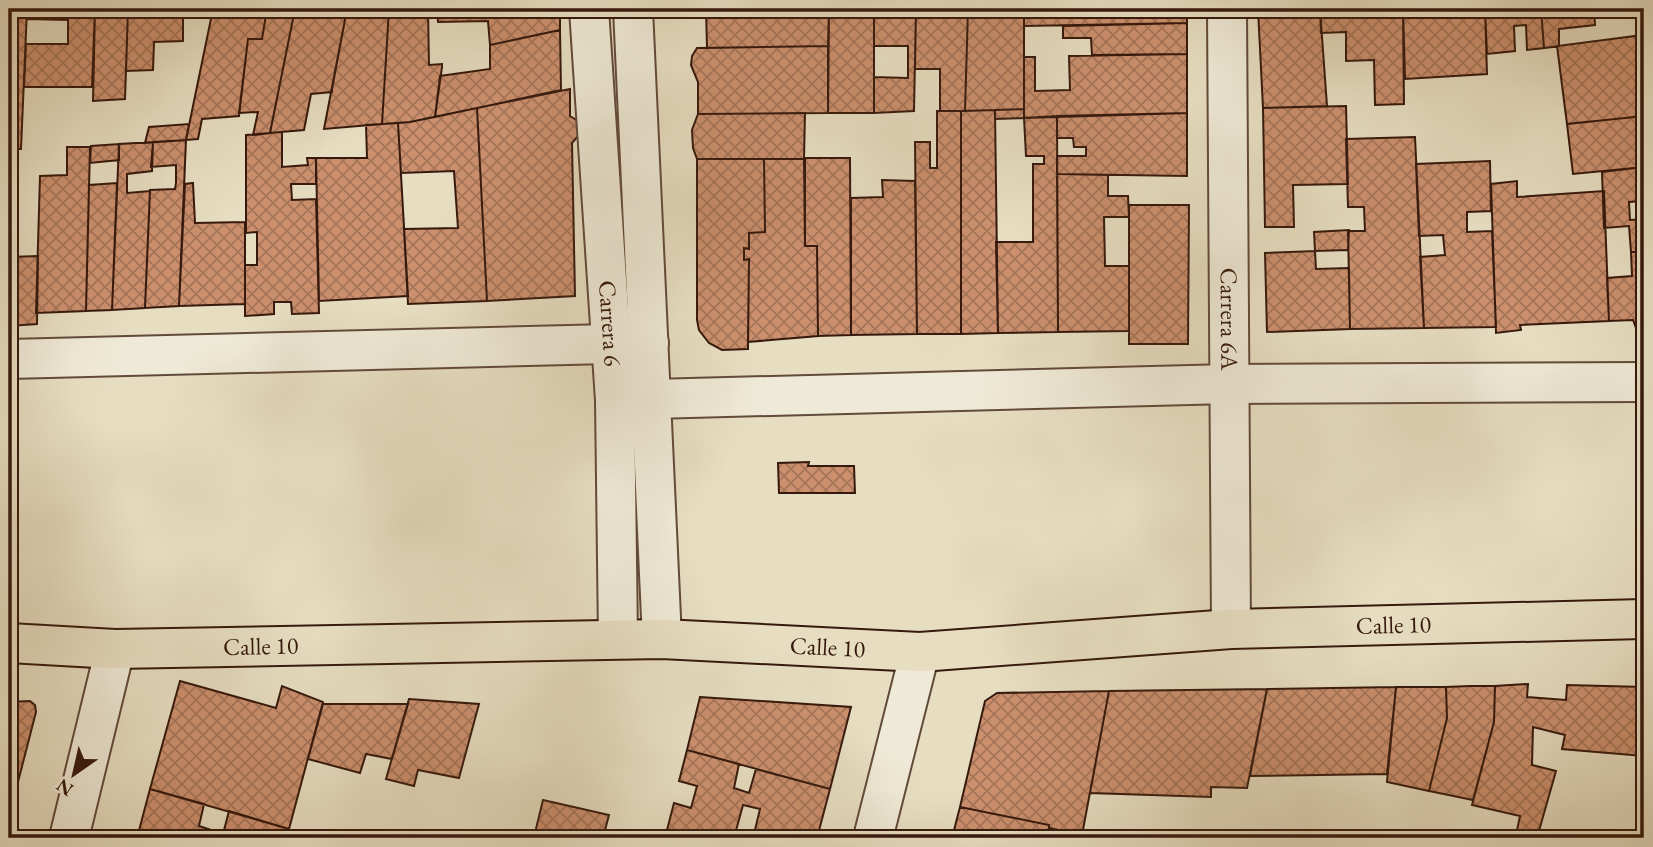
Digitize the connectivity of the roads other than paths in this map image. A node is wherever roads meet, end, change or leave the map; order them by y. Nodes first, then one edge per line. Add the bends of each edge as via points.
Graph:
1 (589, 9) edge
2 (632, 9) edge
3 (1227, 9) edge
4 (611, 342) junction
5 (649, 343) junction
6 (9, 359) edge
7 (1644, 382) edge
8 (1229, 384) junction
9 (633, 399) junction
10 (1644, 618) edge
11 (1231, 629) junction
12 (618, 639) junction
13 (662, 639) junction
14 (10, 641) edge
15 (115, 649) junction
16 (920, 652) junction
17 (69, 838) edge
18 (873, 838) edge

1 - 4 street, Carrera 6
2 - 5 street, Carrera 6
3 - 8 street, Carrera 6A
4 - 5 street
4 - 6 street
4 - 9 street, Carrera 6
5 - 9 street, Carrera 6
7 - 8 street
8 - 9 street
8 - 11 street, Carrera 6A
9 - 12 street, Carrera 6
9 - 13 street, Carrera 6 via 656,539
10 - 11 main road, Calle 10
11 - 16 main road, Calle 10
12 - 13 main road, Calle 10
12 - 15 main road, Calle 10
13 - 16 main road, Calle 10
14 - 15 main road, Calle 10
15 - 17 street
16 - 18 street

